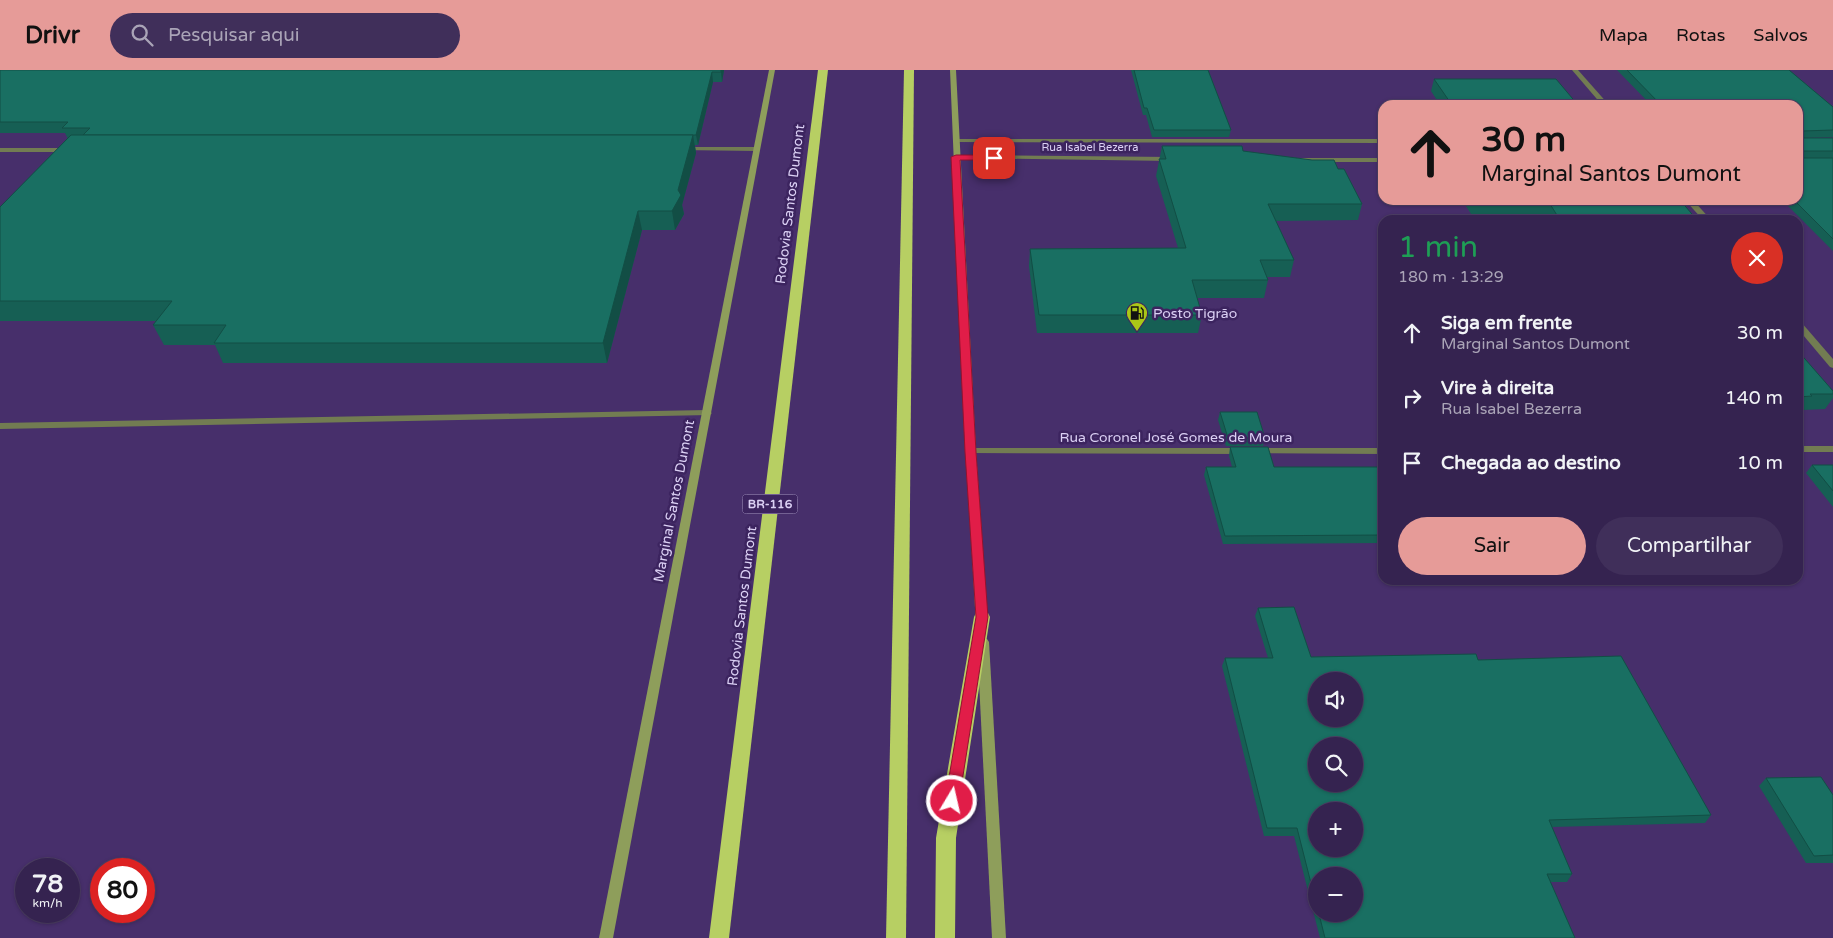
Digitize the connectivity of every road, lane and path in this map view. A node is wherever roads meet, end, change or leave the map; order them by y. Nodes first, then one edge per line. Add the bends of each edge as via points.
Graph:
1 (772, 70) edge
2 (823, 70) edge
3 (909, 70) edge
4 (953, 70) edge
5 (1575, 70) edge
6 (1602, 100) edge
7 (955, 140) junction
8 (1217, 141) junction
9 (1378, 142) edge
10 (676, 149) edge
11 (756, 149) junction
12 (0, 150) edge
13 (80, 150) edge
14 (1220, 150) edge
15 (956, 157) junction
16 (1184, 159) edge
17 (1293, 160) edge
18 (1378, 160) edge
19 (1694, 205) edge
20 (1702, 215) edge
21 (1803, 330) edge
22 (1833, 364) edge
23 (707, 413) junction
24 (0, 426) edge
25 (1803, 449) edge
26 (1833, 449) edge
27 (1378, 450) edge
28 (970, 452) junction
29 (982, 617) junction
30 (606, 938) edge
31 (719, 938) edge
32 (896, 938) edge
33 (945, 938) edge
34 (999, 938) edge

1 - 11 main road, Marginal Santos Dumont
2 - 31 highway, Rodovia Santos Dumont / BR-116
3 - 32 highway
4 - 7 main road
5 - 6 street
7 - 8 street, Rua Isabel Bezerra
7 - 15 main road
8 - 9 street, Rua Isabel Bezerra
8 - 14 street
10 - 11 street
11 - 23 main road, Marginal Santos Dumont
12 - 13 street
15 - 16 street, Rua Isabel Bezerra
15 - 28 main road
17 - 18 street
19 - 20 street
21 - 22 street
23 - 24 street
23 - 30 main road, Marginal Santos Dumont
25 - 26 street
27 - 28 street, Rua Coronel José Gomes de Moura
28 - 29 main road
29 - 33 highway via 946,838
29 - 34 main road

